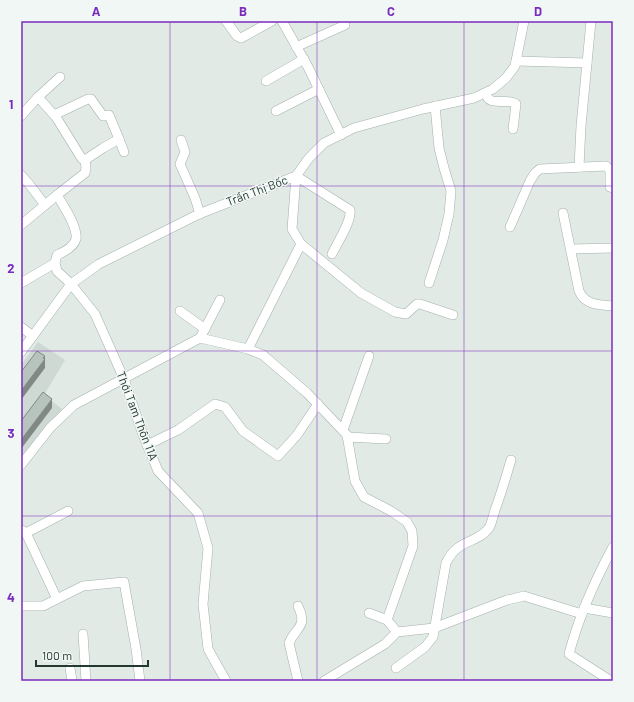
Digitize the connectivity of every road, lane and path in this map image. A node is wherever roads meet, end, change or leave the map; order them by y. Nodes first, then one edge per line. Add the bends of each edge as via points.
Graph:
1 (226, 21) edge
2 (272, 21) edge
3 (282, 21) edge
4 (524, 21) edge
5 (591, 21) edge
6 (344, 25) dead end
7 (296, 47) junction
8 (304, 59) junction
9 (516, 61) junction
10 (587, 63) junction
11 (60, 77) dead end
12 (266, 80) dead end
13 (319, 89) junction
14 (486, 93) junction
15 (38, 97) junction
16 (435, 106) junction
17 (276, 110) dead end
18 (54, 115) junction
19 (21, 116) edge
20 (513, 129) dead end
21 (341, 135) junction
22 (119, 139) junction
23 (181, 140) dead end
24 (124, 152) dead end
25 (85, 160) junction
26 (579, 167) junction
27 (21, 175) edge
28 (296, 176) junction
29 (613, 188) edge
30 (57, 195) junction
31 (44, 205) junction
32 (563, 213) dead end
33 (200, 214) junction
34 (21, 224) edge
35 (510, 227) dead end
36 (301, 244) junction
37 (613, 248) edge
38 (571, 249) junction
39 (332, 254) dead end
40 (55, 264) junction
41 (21, 283) edge
42 (71, 284) junction
43 (429, 284) dead end
44 (220, 300) dead end
45 (613, 306) edge
46 (180, 311) dead end
47 (453, 315) dead end
48 (21, 327) edge
49 (205, 329) junction
50 (33, 336) junction
51 (200, 338) junction
52 (248, 349) junction
53 (21, 352) edge
54 (369, 356) dead end
55 (124, 379) junction
56 (318, 404) junction
57 (345, 434) junction
58 (386, 439) dead end
59 (147, 445) junction
60 (511, 460) dead end
61 (21, 465) edge
62 (68, 511) dead end
63 (23, 531) edge
64 (613, 547) edge
65 (57, 599) junction
66 (21, 606) edge
67 (298, 606) dead end
68 (583, 611) junction
69 (369, 613) dead end
70 (613, 613) edge
71 (387, 620) junction
72 (434, 628) junction
73 (397, 632) junction
74 (83, 634) dead end
75 (70, 668) dead end
76 (396, 668) dead end
77 (72, 681) edge
78 (86, 681) edge
79 (140, 681) edge
80 (226, 681) edge
81 (298, 681) edge
82 (324, 681) edge
83 (611, 681) edge

1 - 2 street via 241,38
3 - 7 street
4 - 9 street, Trần Thị Bốc
5 - 10 street
6 - 7 street
7 - 8 street
8 - 12 street
8 - 13 street
9 - 10 street
9 - 14 street, Trần Thị Bốc via 506,78
10 - 26 street
11 - 15 street
13 - 17 street
13 - 21 street
14 - 16 street, Trần Thị Bốc
14 - 20 street via 490,100 510,101 516,104
15 - 18 street
15 - 19 street
16 - 21 street, Trần Thị Bốc via 354,128
16 - 43 street via 439,148 451,191 443,240
18 - 22 street via 88,99 91,100 102,116 109,115
18 - 25 street
21 - 28 street, Trần Thị Bốc via 324,144 309,158
22 - 24 street
22 - 25 street
23 - 33 street via 185,150 180,167
25 - 30 street via 85,173
26 - 29 street via 607,167 610,170 610,187
26 - 35 street via 537,171
27 - 31 street
28 - 33 street, Trần Thị Bốc
28 - 36 street via 292,229
28 - 39 street via 350,210 348,221
30 - 31 street
30 - 40 street via 73,224 76,239 67,251 58,255
31 - 34 street
32 - 38 street
33 - 42 street, Trần Thị Bốc via 99,264
36 - 47 street via 361,293 395,312 406,314 420,304
36 - 52 street
37 - 38 street
38 - 45 street via 578,290 582,298 594,304
40 - 41 street
40 - 42 street, Thới Tam Thôn 11A via 57,271
42 - 50 street, Trần Thị Bốc
42 - 55 street, Thới Tam Thôn 11A via 95,314
44 - 49 street
46 - 49 street
48 - 50 street
49 - 51 street
50 - 53 street, Trần Thị Bốc
51 - 52 street
51 - 55 street
52 - 56 street via 263,355
54 - 57 street
55 - 59 street, Thới Tam Thôn 11A
55 - 61 street via 74,405 50,428
56 - 57 street
56 - 59 street via 297,435 278,456 243,431 225,407 215,404 178,430
57 - 58 street
57 - 71 street via 355,481 364,497 407,522 412,531 413,546
59 - 80 street, Thới Tam Thôn 11A via 158,471 198,513 208,548 203,604 208,649
60 - 72 street via 488,528 458,547 446,563
62 - 63 street
63 - 65 street
64 - 68 street
65 - 66 street via 43,606
65 - 79 street via 83,586 124,582
67 - 81 street via 302,618 301,625 289,642
68 - 70 street
68 - 72 street via 524,596
68 - 83 street via 569,654
69 - 71 street
71 - 73 street
72 - 73 street
72 - 76 street via 434,634 425,647
73 - 82 street via 385,644
74 - 78 street
75 - 77 street

